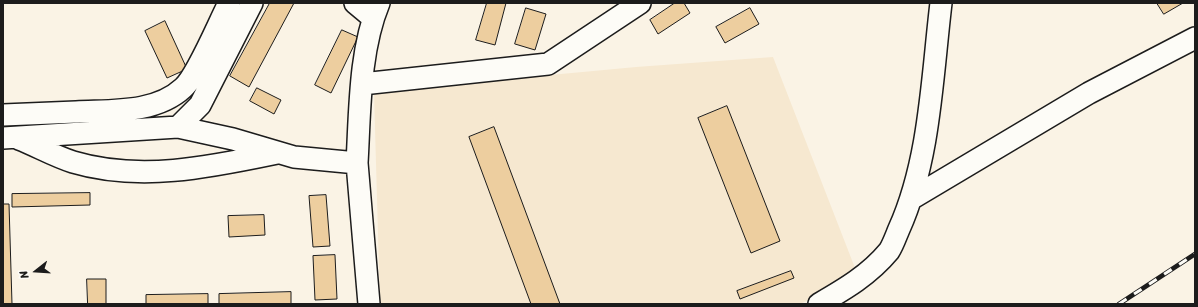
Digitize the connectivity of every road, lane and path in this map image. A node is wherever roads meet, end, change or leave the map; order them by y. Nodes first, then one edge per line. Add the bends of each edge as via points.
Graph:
1 (229, 3) edge
2 (252, 3) edge
3 (355, 3) edge
4 (640, 3) edge
5 (941, 3) edge
6 (376, 11) edge
7 (1195, 38) edge
8 (362, 84) junction
9 (3, 115) edge
10 (178, 127) junction
11 (9, 138) edge
12 (278, 152) junction
13 (357, 163) junction
14 (910, 200) junction
15 (369, 304) edge
16 (819, 304) edge

1 - 9 street via 184,88 168,98 150,106 128,109
2 - 10 street via 200,105
3 - 6 street
4 - 8 street via 548,64
5 - 14 street via 926,127
6 - 8 street
7 - 14 street via 1088,93
8 - 13 street
10 - 11 street
10 - 12 street
11 - 12 street via 72,162 105,169 149,172 196,169
12 - 13 street via 294,157
13 - 15 street
14 - 16 street via 890,250 858,281

